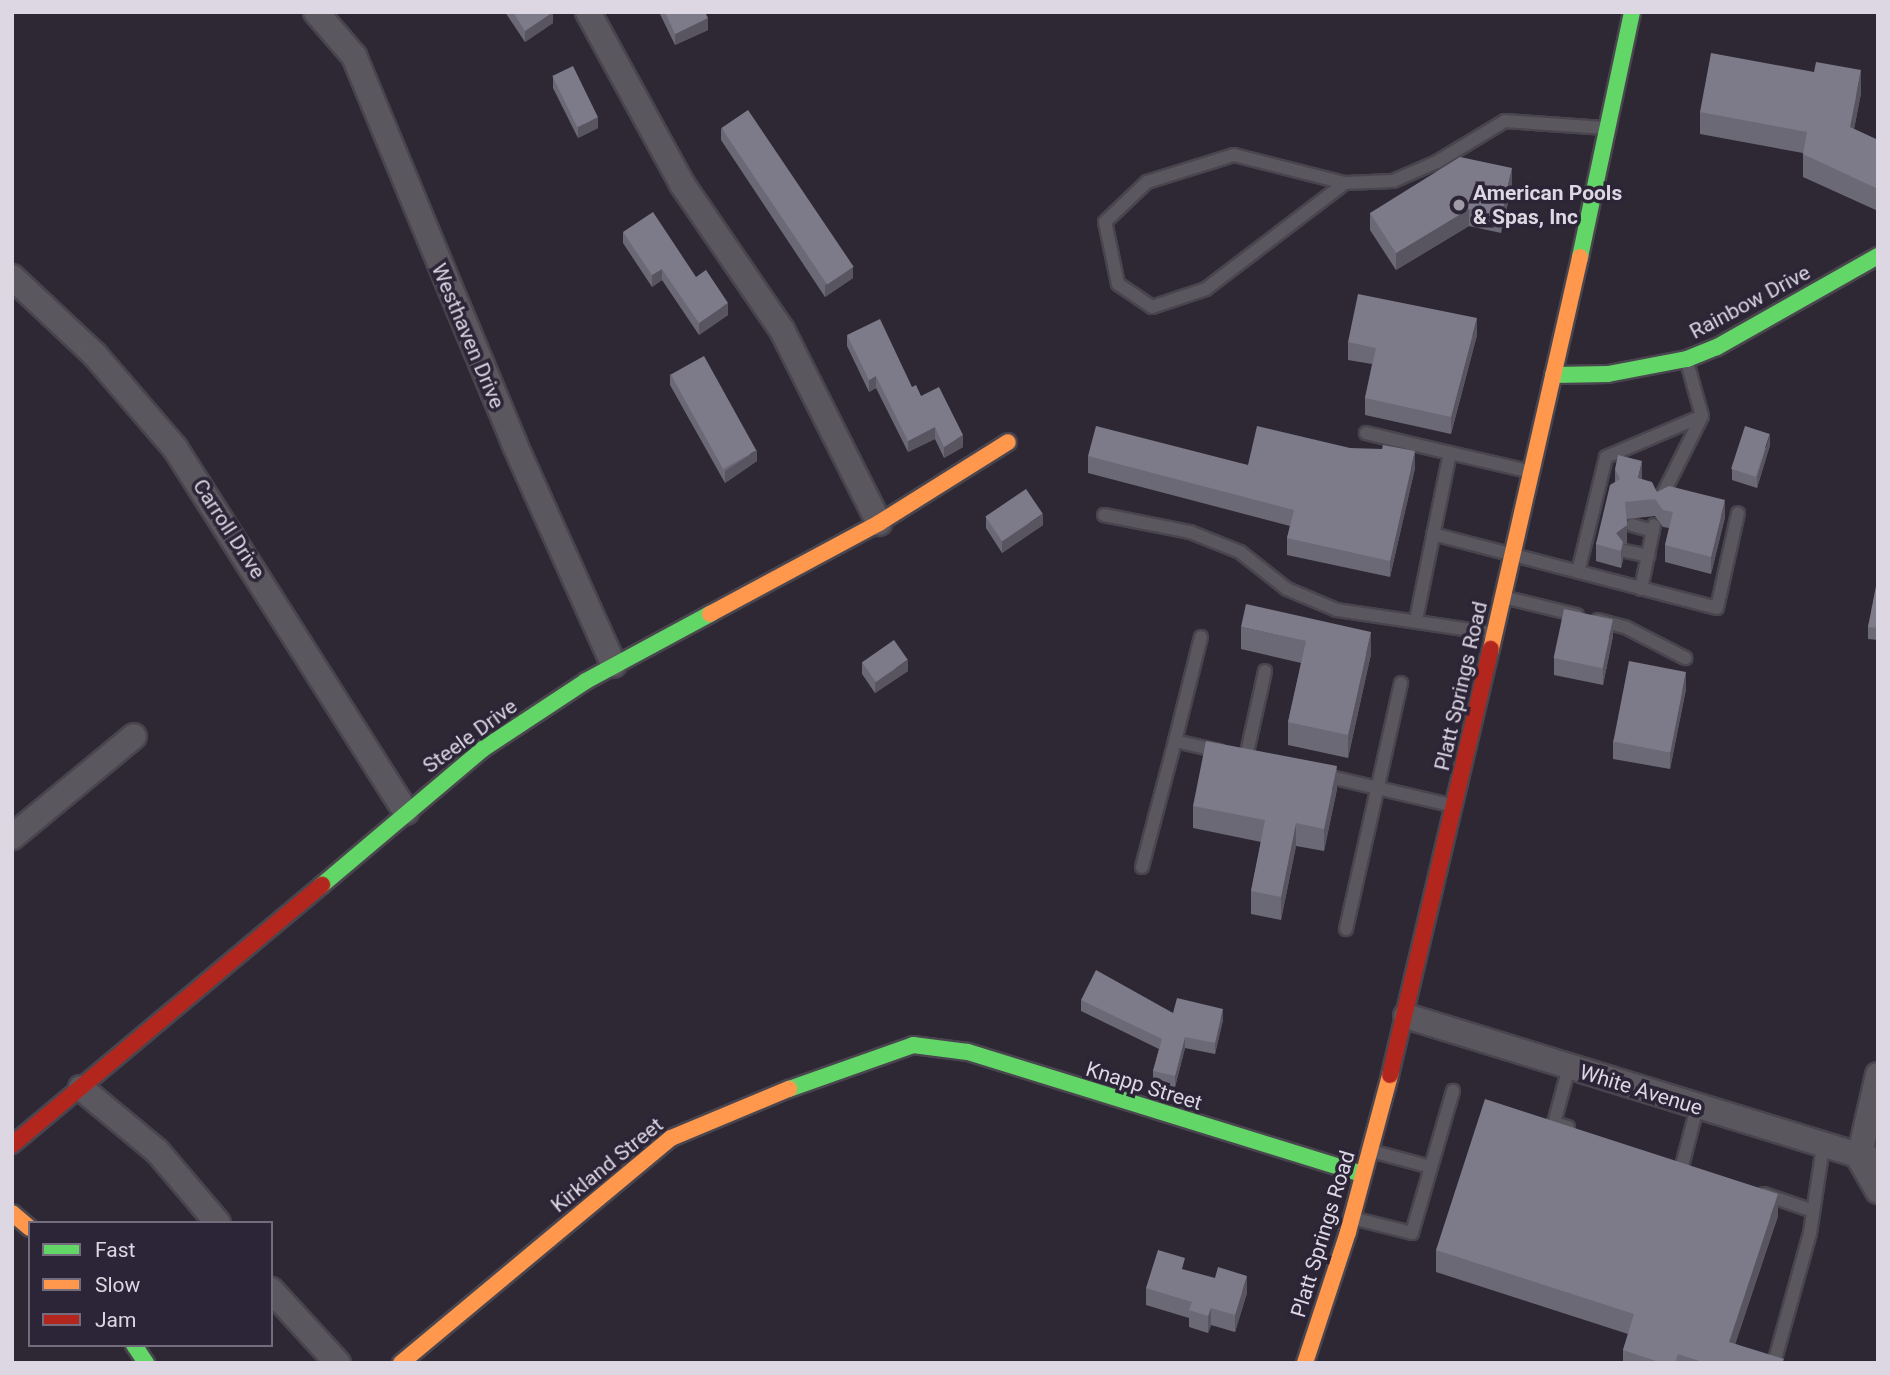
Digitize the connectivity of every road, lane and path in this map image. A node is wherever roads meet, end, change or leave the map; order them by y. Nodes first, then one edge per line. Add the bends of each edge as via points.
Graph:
1 (316, 12) edge
2 (588, 12) edge
3 (1632, 12) edge
4 (1605, 128) junction
5 (1345, 183) junction
6 (1878, 256) edge
7 (12, 277) edge
8 (1686, 359) junction
9 (1553, 376) junction
10 (1702, 416) junction
11 (1366, 433) dead end
12 (1008, 442) dead end
13 (1450, 453) junction
14 (1532, 472) junction
15 (1597, 491) junction
16 (1612, 494) edge
17 (1660, 501) edge
18 (1738, 513) dead end
19 (1104, 515) dead end
20 (1591, 516) junction
21 (1606, 519) edge
22 (879, 523) junction
23 (1632, 525) dead end
24 (1433, 534) junction
25 (1585, 542) junction
26 (1600, 545) edge
27 (1625, 551) edge
28 (1513, 554) junction
29 (1648, 556) junction
30 (1578, 572) junction
31 (1641, 589) junction
32 (1503, 597) junction
33 (1416, 620) junction
34 (1494, 634) junction
35 (1201, 637) dead end
36 (1685, 658) dead end
37 (614, 666) junction
38 (1265, 671) dead end
39 (1401, 683) dead end
40 (134, 736) dead end
41 (1175, 741) junction
42 (1246, 757) junction
43 (1259, 760) edge
44 (1312, 773) edge
45 (1378, 788) junction
46 (1454, 806) junction
47 (405, 812) junction
48 (12, 837) edge
49 (1142, 867) dead end
50 (1346, 929) dead end
51 (1406, 1016) junction
52 (913, 1045) joint
53 (1569, 1067) junction
54 (1878, 1075) edge
55 (81, 1088) junction
56 (1453, 1091) dead end
57 (1697, 1108) junction
58 (1580, 1132) edge
59 (12, 1145) edge
60 (1823, 1147) junction
61 (1370, 1151) junction
62 (1869, 1160) edge
63 (1431, 1167) junction
64 (1696, 1171) edge
65 (1363, 1174) junction
66 (1748, 1189) edge
67 (1878, 1191) edge
68 (1813, 1211) junction
69 (12, 1213) edge
70 (1352, 1218) junction
71 (216, 1221) edge
72 (28, 1226) edge
73 (273, 1292) edge
74 (135, 1347) edge
75 (146, 1363) edge
76 (338, 1363) edge
77 (401, 1363) edge
78 (1306, 1363) edge
79 (1774, 1363) edge

1 - 37 street, Westhaven Drive via 359,67 509,431
2 - 22 street via 682,184 782,330
3 - 4 street, Platt Springs Road
4 - 5 lane via 1505,121 1437,162 1393,181
4 - 9 street, Platt Springs Road
5 - 5 lane via 1234,155 1147,182 1105,222 1118,284 1152,307 1206,289
6 - 8 street, Rainbow Drive via 1717,347
7 - 47 street, Carroll Drive via 95,355 176,448
8 - 9 street, Rainbow Drive via 1608,374
8 - 10 lane
9 - 14 street, Platt Springs Road
10 - 15 lane via 1606,457
10 - 17 lane
11 - 13 lane
12 - 22 street, Steele Drive
13 - 14 lane
13 - 24 lane
14 - 28 street, Platt Springs Road
15 - 16 lane
15 - 20 lane
18 - 31 lane via 1717,608
19 - 33 lane via 1190,532 1227,547 1287,589 1337,610
20 - 21 lane
20 - 25 lane
22 - 37 street, Steele Drive
23 - 29 lane via 1654,528
24 - 28 lane
24 - 33 lane
25 - 26 lane
25 - 30 lane
27 - 29 lane
28 - 30 lane
28 - 32 street, Platt Springs Road
29 - 31 lane
30 - 31 lane
32 - 34 street, Platt Springs Road
32 - 36 lane via 1625,627
33 - 34 lane
34 - 46 street, Platt Springs Road
35 - 41 lane
37 - 47 street, Steele Drive via 482,749
38 - 42 lane
39 - 45 lane
40 - 48 street
41 - 42 lane
41 - 49 lane
42 - 43 lane
44 - 45 lane
45 - 46 lane
45 - 50 lane
46 - 51 street, Platt Springs Road
47 - 55 street, Steele Drive
51 - 53 street, White Avenue
51 - 61 street, Platt Springs Road
52 - 65 street, Knapp Street via 968,1052
52 - 77 street, Kirkland Street via 833,1070 671,1138
53 - 57 street, White Avenue
53 - 58 lane via 1554,1123
54 - 62 street
55 - 59 street, Steele Drive
55 - 71 street via 157,1151
56 - 63 lane
57 - 60 street, White Avenue
57 - 64 lane via 1676,1164
60 - 62 street, White Avenue
60 - 68 lane
61 - 63 lane
61 - 65 street, Platt Springs Road
62 - 67 street
63 - 70 lane via 1412,1233
65 - 70 street, Platt Springs Road
66 - 68 lane
68 - 79 lane
69 - 72 street
70 - 78 street, Platt Springs Road
73 - 76 street
74 - 75 street

